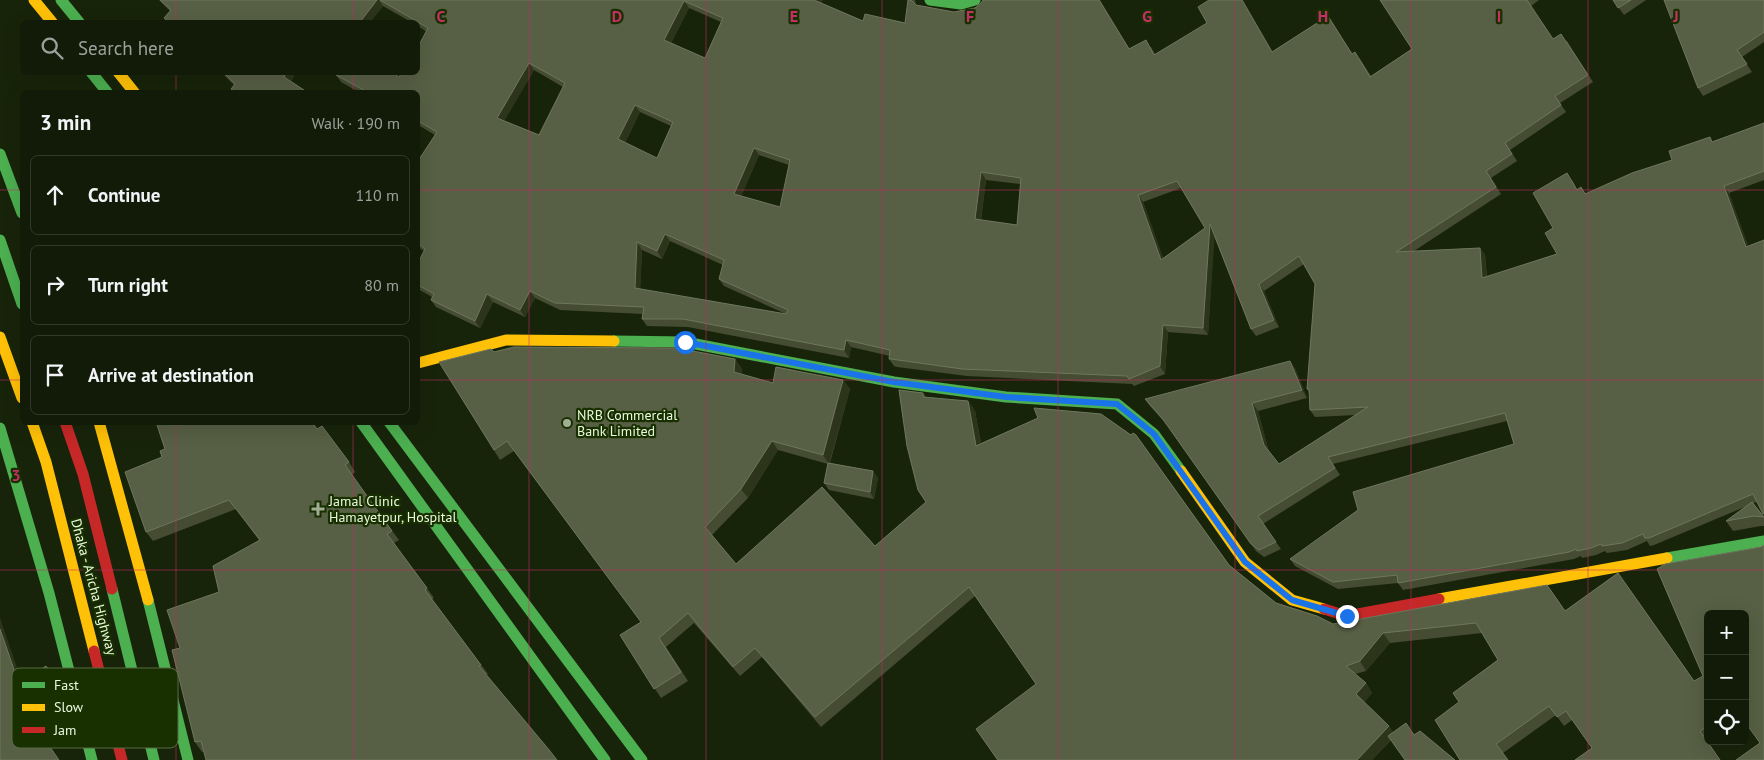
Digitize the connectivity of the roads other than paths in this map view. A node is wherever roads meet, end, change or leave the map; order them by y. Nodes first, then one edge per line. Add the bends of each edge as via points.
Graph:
1 (34, 0) edge
2 (61, 0) edge
3 (930, 0) edge
4 (974, 0) edge
5 (50, 20) edge
6 (77, 20) edge
7 (93, 75) edge
8 (120, 75) edge
9 (105, 90) edge
10 (132, 90) edge
11 (0, 154) edge
12 (20, 203) edge
13 (0, 240) edge
14 (20, 298) edge
15 (0, 337) edge
16 (420, 362) edge
17 (20, 392) edge
18 (33, 425) edge
19 (65, 425) edge
20 (100, 425) edge
21 (363, 425) edge
22 (391, 425) edge
23 (0, 428) edge
24 (1764, 541) edge
25 (69, 668) edge
26 (99, 668) edge
27 (131, 668) edge
28 (165, 668) edge
29 (178, 720) edge
30 (188, 760) edge
31 (605, 760) edge
32 (642, 760) edge

1 - 5 main road
2 - 6 main road
3 - 4 main road via 961,4
7 - 9 main road
8 - 10 main road
11 - 12 main road
13 - 14 main road
15 - 17 main road
16 - 24 main road via 506,340 685,342 894,382 1006,397 1117,404 1154,434 1245,562 1292,600 1347,616
18 - 26 main road, Dhaka - Aricha Highway via 46,462
19 - 27 main road, Dhaka - Aricha Highway via 83,474
20 - 28 main road
21 - 31 main road
22 - 32 main road
23 - 25 main road via 27,511
29 - 30 main road

